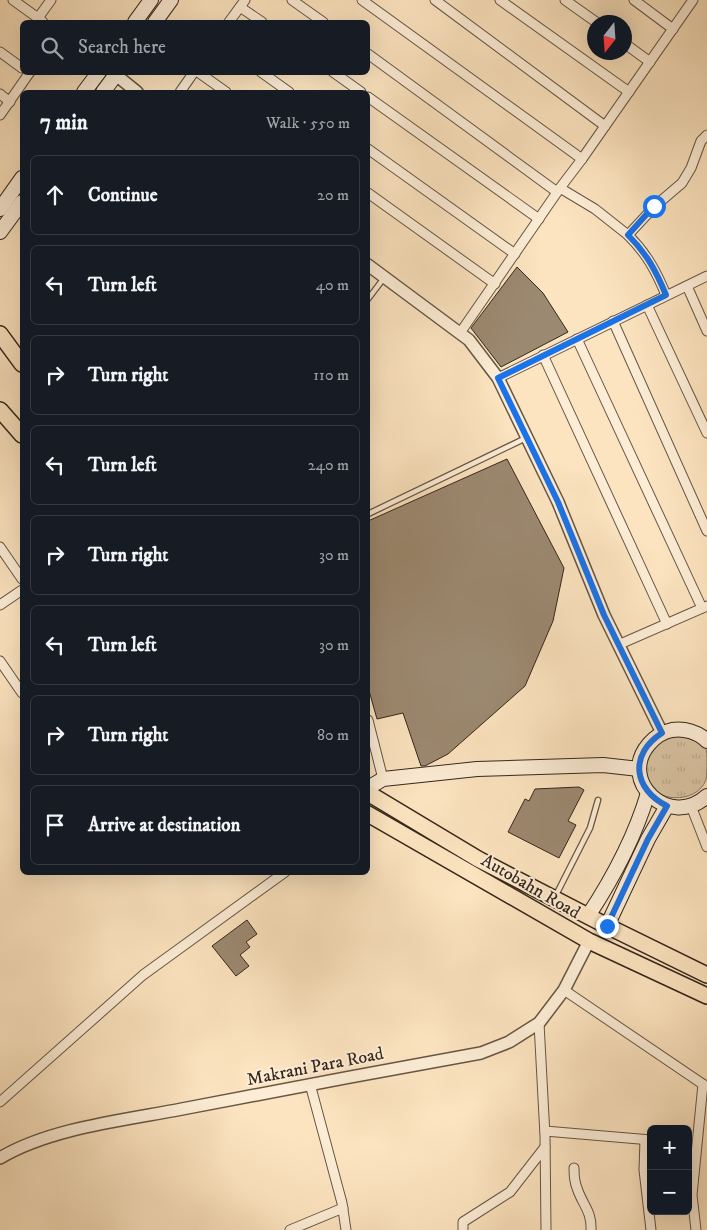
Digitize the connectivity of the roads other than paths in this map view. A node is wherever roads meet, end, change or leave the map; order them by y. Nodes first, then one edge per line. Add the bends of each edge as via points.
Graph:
1 (13, 0) edge
2 (51, 0) edge
3 (151, 0) edge
4 (171, 0) edge
5 (292, 0) edge
6 (362, 0) edge
7 (435, 0) edge
8 (500, 0) edge
9 (565, 0) edge
10 (634, 0) edge
11 (693, 0) edge
12 (243, 3) edge
13 (587, 16) edge
14 (41, 20) edge
15 (136, 20) edge
16 (156, 20) edge
17 (230, 20) edge
18 (260, 20) edge
19 (320, 20) edge
20 (673, 28) junction
21 (632, 49) edge
22 (0, 52) edge
23 (370, 55) edge
24 (650, 62) junction
25 (20, 67) edge
26 (28, 75) edge
27 (97, 75) edge
28 (115, 75) edge
29 (118, 75) edge
30 (194, 75) edge
31 (200, 75) edge
32 (265, 75) edge
33 (337, 75) edge
34 (86, 90) edge
35 (104, 90) edge
36 (135, 90) edge
37 (182, 90) edge
38 (223, 90) edge
39 (286, 90) edge
40 (358, 90) edge
41 (629, 92) junction
42 (0, 94) edge
43 (370, 98) edge
44 (10, 102) junction
45 (0, 115) edge
46 (605, 126) junction
47 (707, 135) edge
48 (370, 150) edge
49 (582, 159) junction
50 (20, 181) edge
51 (558, 190) junction
52 (370, 194) edge
53 (20, 205) edge
54 (0, 209) edge
55 (539, 219) junction
56 (0, 232) edge
57 (628, 235) junction
58 (515, 254) junction
59 (370, 267) edge
60 (707, 276) edge
61 (384, 278) junction
62 (495, 284) junction
63 (686, 286) junction
64 (666, 295) junction
65 (370, 296) edge
66 (647, 305) junction
67 (613, 321) junction
68 (707, 331) edge
69 (460, 333) junction
70 (0, 334) edge
71 (576, 339) junction
72 (543, 355) junction
73 (20, 361) edge
74 (498, 378) junction
75 (0, 410) edge
76 (707, 433) edge
77 (20, 434) edge
78 (526, 438) junction
79 (370, 513) edge
80 (707, 531) edge
81 (0, 547) edge
82 (20, 576) edge
83 (20, 591) edge
84 (0, 605) edge
85 (705, 607) edge
86 (667, 624) junction
87 (618, 645) junction
88 (0, 661) edge
89 (20, 690) edge
90 (370, 727) edge
91 (700, 732) edge
92 (662, 733) junction
93 (707, 742) edge
94 (639, 769) junction
95 (384, 779) junction
96 (370, 786) edge
97 (648, 793) junction
98 (370, 795) edge
99 (707, 796) edge
100 (598, 800) dead end
101 (667, 806) junction
102 (691, 806) junction
103 (370, 815) edge
104 (707, 847) edge
105 (281, 875) edge
106 (554, 898) junction
107 (588, 916) junction
108 (607, 926) junction
109 (589, 941) junction
110 (707, 975) edge
111 (564, 990) junction
112 (707, 996) edge
113 (539, 1023) junction
114 (310, 1084) junction
115 (705, 1086) edge
116 (0, 1102) edge
117 (545, 1131) junction
118 (647, 1140) edge
119 (693, 1144) edge
120 (545, 1148) junction
121 (647, 1148) edge
122 (0, 1158) edge
123 (574, 1168) dead end
124 (342, 1208) junction
125 (290, 1230) edge
126 (346, 1230) edge
127 (463, 1230) edge
128 (546, 1230) edge
129 (591, 1230) edge
130 (651, 1230) edge
131 (696, 1230) edge

1 - 14 street
2 - 14 street
3 - 15 main road
4 - 16 main road
5 - 19 street
6 - 49 street
7 - 46 street
8 - 41 street
9 - 13 street
10 - 20 street
11 - 20 street
12 - 17 street
12 - 18 street
20 - 24 street
21 - 24 street
22 - 25 street
23 - 51 street
24 - 41 street
26 - 44 street
27 - 34 main road
28 - 35 main road
29 - 36 street
30 - 37 street
31 - 38 street
32 - 39 street
33 - 40 street
41 - 46 street
42 - 44 street
43 - 55 street
44 - 45 street
46 - 49 street
47 - 57 street via 682,183 654,206
48 - 58 street
49 - 51 street
50 - 54 main road
51 - 55 street
51 - 57 street via 595,209
52 - 62 street
53 - 56 main road
55 - 58 street
57 - 64 street via 643,250
58 - 62 street
59 - 61 street
60 - 63 street
61 - 65 lane
61 - 69 street
62 - 69 street
63 - 64 street
63 - 68 street
64 - 66 street
66 - 67 street
66 - 76 street
67 - 71 street
67 - 80 street
69 - 74 street
70 - 73 highway
71 - 72 street
71 - 85 street
72 - 74 street
72 - 86 street
74 - 78 street
75 - 77 highway
78 - 79 lane
78 - 87 street via 558,502
81 - 82 street
83 - 84 street
85 - 86 street
86 - 87 street
87 - 92 street
88 - 89 street
90 - 95 street
91 - 92 main road via 673,730
91 - 93 main road
92 - 94 main road via 646,748
94 - 95 main road via 603,765 477,769
94 - 97 main road
95 - 96 main road
97 - 101 main road
97 - 107 main road via 635,830
98 - 106 highway, Autobahn Road via 478,859
99 - 102 main road
100 - 106 lane via 590,828
101 - 102 main road
101 - 108 main road
102 - 104 street
103 - 109 highway, Autobahn Road
105 - 116 street via 142,975
106 - 107 highway, Autobahn Road
107 - 108 highway, Autobahn Road
108 - 110 highway, Autobahn Road
109 - 111 street, Makrani Para Road
109 - 112 highway, Autobahn Road
111 - 113 street, Makrani Para Road
111 - 115 street
113 - 114 street, Makrani Para Road via 509,1042 481,1053
113 - 117 street
114 - 122 street, Makrani Para Road via 44,1138
114 - 124 street
115 - 119 street
117 - 118 street
117 - 120 street
119 - 131 street via 692,1195
120 - 127 street via 510,1192 464,1222
120 - 128 street
121 - 130 street via 644,1170
123 - 129 street via 577,1190 590,1214
124 - 125 street
124 - 126 street

